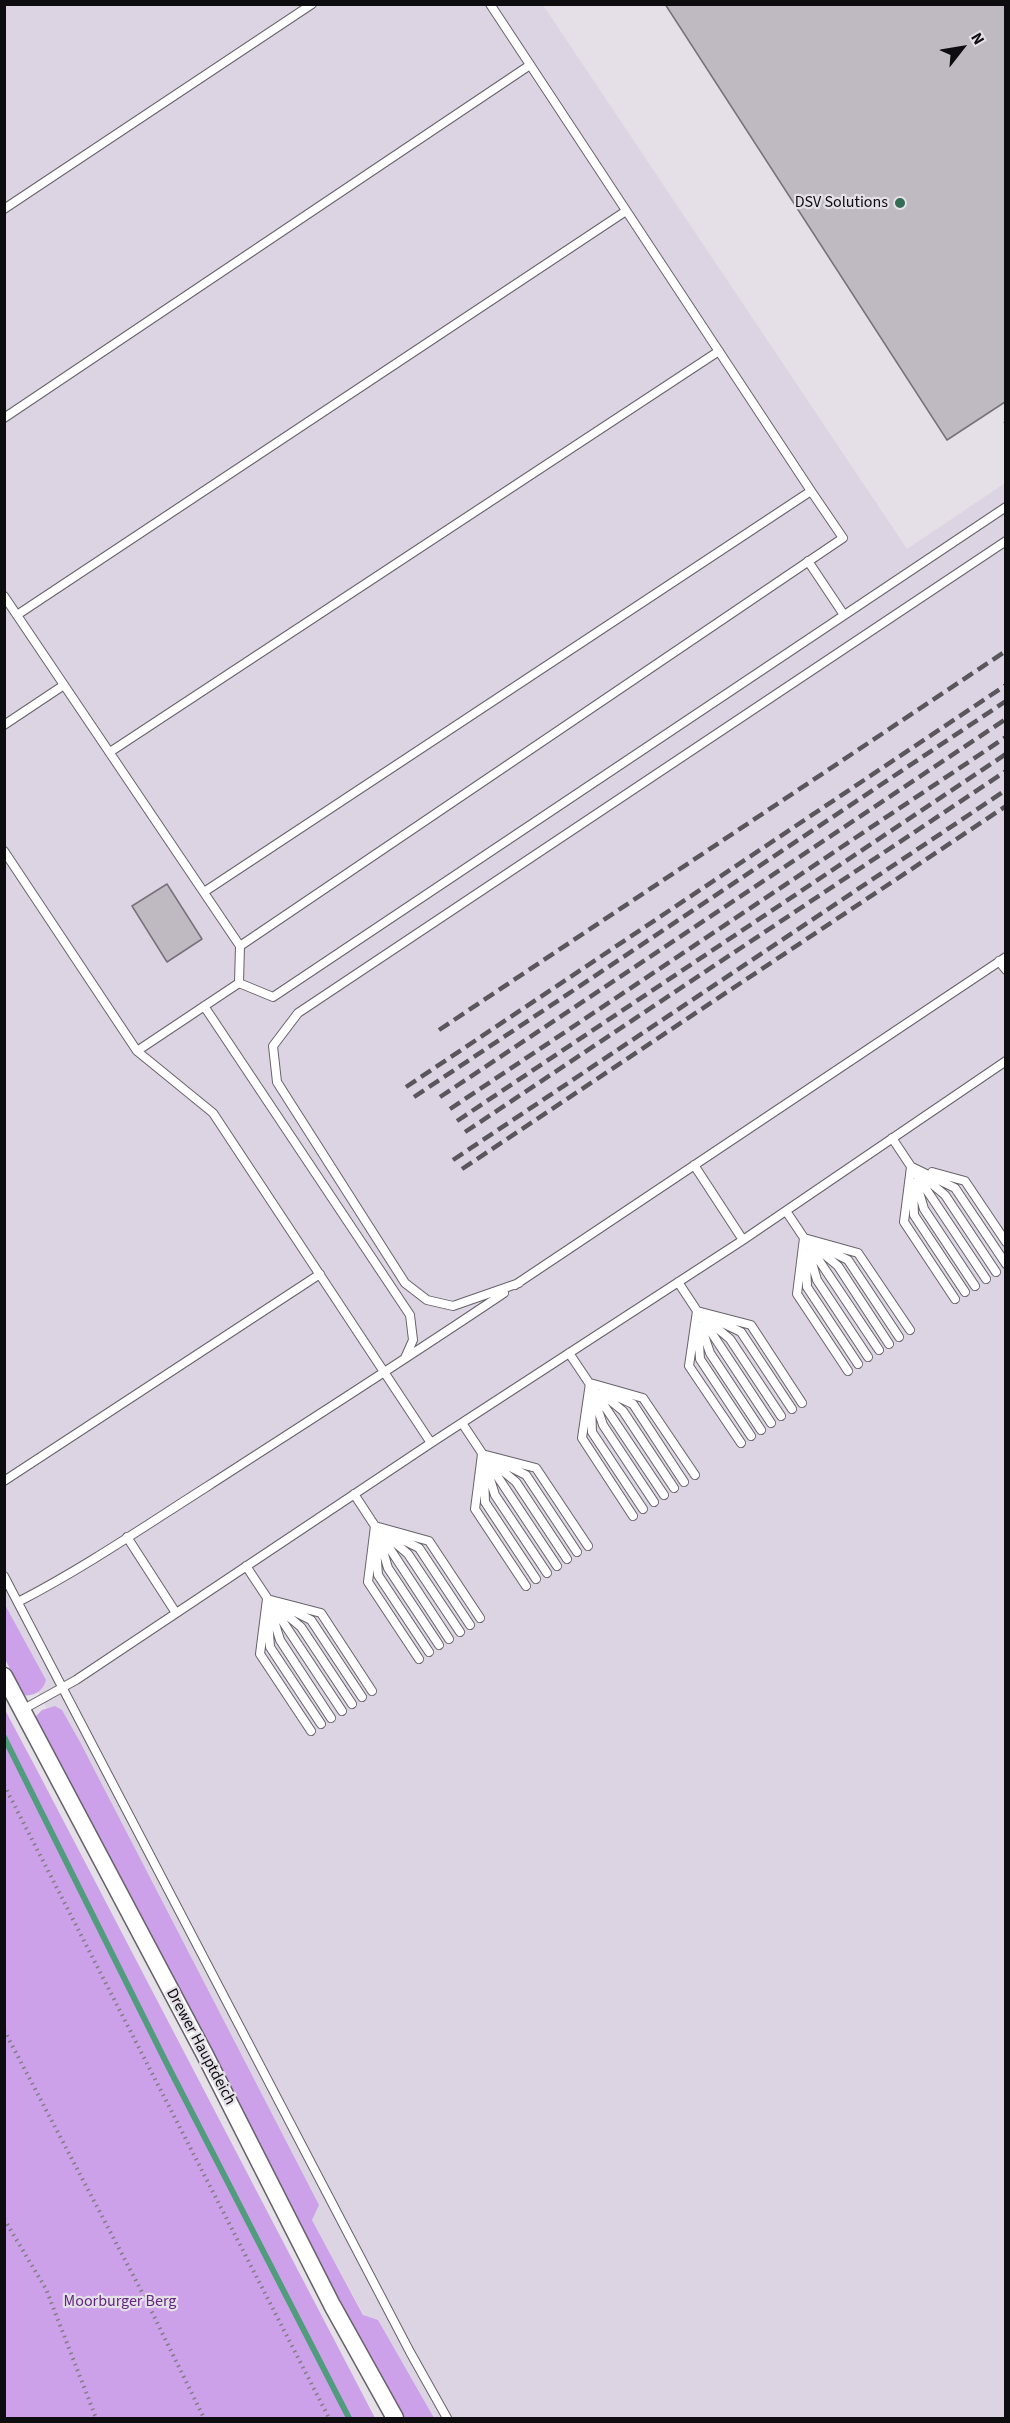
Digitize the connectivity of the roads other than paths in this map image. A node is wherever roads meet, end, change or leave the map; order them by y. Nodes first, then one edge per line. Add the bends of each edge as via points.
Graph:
1 (312, 4) edge
2 (490, 4) edge
3 (530, 65) junction
4 (4, 208) edge
5 (626, 211) junction
6 (719, 351) junction
7 (4, 417) edge
8 (811, 491) junction
9 (1005, 507) edge
10 (1005, 541) edge
11 (808, 561) junction
12 (4, 596) edge
13 (17, 615) junction
14 (844, 615) junction
15 (64, 685) junction
16 (4, 725) edge
17 (110, 752) junction
18 (4, 851) edge
19 (204, 892) junction
20 (240, 946) junction
21 (1002, 959) edge
22 (1005, 970) edge
23 (239, 983) junction
24 (204, 1006) junction
25 (137, 1051) junction
26 (1002, 1064) edge
27 (1005, 1075) edge
28 (892, 1138) junction
29 (694, 1165) junction
30 (912, 1167) junction
31 (786, 1211) junction
32 (804, 1238) junction
33 (743, 1240) junction
34 (1005, 1242) edge
35 (1005, 1264) edge
36 (996, 1272) dead end
37 (320, 1275) junction
38 (986, 1279) dead end
39 (678, 1282) junction
40 (519, 1283) junction
41 (975, 1286) dead end
42 (965, 1292) dead end
43 (955, 1299) dead end
44 (697, 1311) junction
45 (909, 1330) dead end
46 (899, 1337) dead end
47 (889, 1344) dead end
48 (879, 1350) dead end
49 (569, 1353) junction
50 (868, 1357) dead end
51 (404, 1360) junction
52 (858, 1364) dead end
53 (848, 1371) dead end
54 (384, 1373) junction
55 (590, 1383) junction
56 (802, 1403) dead end
57 (792, 1409) dead end
58 (781, 1416) dead end
59 (462, 1423) junction
60 (771, 1423) dead end
61 (761, 1430) dead end
62 (751, 1436) dead end
63 (431, 1443) junction
64 (741, 1443) dead end
65 (483, 1454) junction
66 (695, 1475) dead end
67 (4, 1481) edge
68 (684, 1482) dead end
69 (674, 1488) dead end
70 (354, 1494) junction
71 (664, 1495) dead end
72 (654, 1502) dead end
73 (644, 1509) dead end
74 (633, 1516) dead end
75 (375, 1526) junction
76 (127, 1538) junction
77 (588, 1546) dead end
78 (577, 1552) dead end
79 (567, 1559) dead end
80 (246, 1566) junction
81 (557, 1566) dead end
82 (547, 1573) dead end
83 (4, 1576) edge
84 (536, 1579) dead end
85 (526, 1586) dead end
86 (267, 1599) junction
87 (18, 1602) junction
88 (176, 1613) junction
89 (480, 1618) dead end
90 (470, 1625) dead end
91 (460, 1632) dead end
92 (449, 1638) dead end
93 (439, 1645) dead end
94 (429, 1652) dead end
95 (419, 1659) dead end
96 (4, 1676) edge
97 (62, 1688) junction
98 (372, 1690) dead end
99 (362, 1697) dead end
100 (352, 1704) dead end
101 (22, 1710) junction
102 (342, 1711) dead end
103 (332, 1718) dead end
104 (321, 1724) dead end
105 (311, 1731) dead end
106 (395, 2418) edge
107 (447, 2418) edge

1 - 4 lane
2 - 3 lane
3 - 5 lane
3 - 7 lane
5 - 6 lane
5 - 13 lane
6 - 8 lane
6 - 17 lane
8 - 11 lane via 843,538
8 - 19 lane
9 - 14 lane
10 - 40 lane via 298,1013 273,1046 277,1082 405,1283 427,1300 453,1306
11 - 14 lane
11 - 20 lane
12 - 13 lane
13 - 15 lane
14 - 23 lane via 273,997
15 - 16 lane
15 - 17 lane
17 - 19 lane
18 - 25 lane
19 - 20 lane
20 - 23 lane
21 - 22 lane
21 - 29 lane
23 - 24 lane
24 - 25 lane
24 - 51 lane via 410,1315 413,1340
25 - 37 lane via 213,1113
26 - 27 lane
26 - 28 lane
28 - 30 lane
28 - 31 lane
29 - 33 lane
29 - 40 lane
30 - 34 lane via 965,1181
30 - 35 lane via 955,1188
30 - 36 lane via 945,1195
30 - 38 lane
30 - 41 lane via 924,1209
30 - 42 lane via 914,1215
30 - 43 lane via 904,1222
31 - 32 lane
31 - 33 lane
32 - 45 lane via 858,1253
32 - 46 lane via 848,1260
32 - 47 lane via 838,1266
32 - 48 lane
32 - 50 lane via 817,1280
32 - 52 lane via 807,1287
32 - 53 lane via 797,1294
33 - 39 lane
37 - 54 lane
37 - 67 lane
39 - 44 lane
39 - 49 lane
40 - 51 lane
44 - 56 lane via 751,1325
44 - 57 lane via 741,1332
44 - 58 lane via 730,1339
44 - 60 lane
44 - 61 lane via 710,1353
44 - 62 lane via 700,1359
44 - 64 lane via 689,1366
49 - 55 lane
49 - 59 lane
51 - 54 lane
54 - 63 lane
54 - 76 lane
55 - 66 lane via 644,1398
55 - 68 lane via 633,1404
55 - 69 lane via 623,1411
55 - 71 lane
55 - 72 lane via 603,1425
55 - 73 lane via 592,1432
55 - 74 lane via 582,1438
59 - 63 lane
59 - 65 lane
63 - 70 lane
65 - 77 lane via 536,1468
65 - 78 lane via 526,1475
65 - 79 lane via 516,1482
65 - 81 lane
65 - 82 lane via 495,1496
65 - 84 lane via 485,1502
65 - 85 lane via 475,1509
70 - 75 lane
70 - 80 lane
75 - 89 lane via 429,1541
75 - 90 lane via 419,1548
75 - 91 lane via 408,1554
75 - 92 lane
75 - 93 lane via 388,1568
75 - 94 lane via 378,1575
75 - 95 lane via 368,1582
76 - 87 lane
76 - 88 lane
80 - 86 lane
80 - 88 lane
83 - 87 lane
86 - 98 lane via 321,1613
86 - 99 lane via 311,1620
86 - 100 lane via 301,1627
86 - 102 lane
86 - 103 lane via 280,1641
86 - 104 lane via 270,1647
86 - 105 lane via 260,1654
87 - 97 lane
88 - 97 lane
96 - 101 street, Drewer Hauptdeich
97 - 101 lane
97 - 107 lane
101 - 106 street, Drewer Hauptdeich via 332,2305

